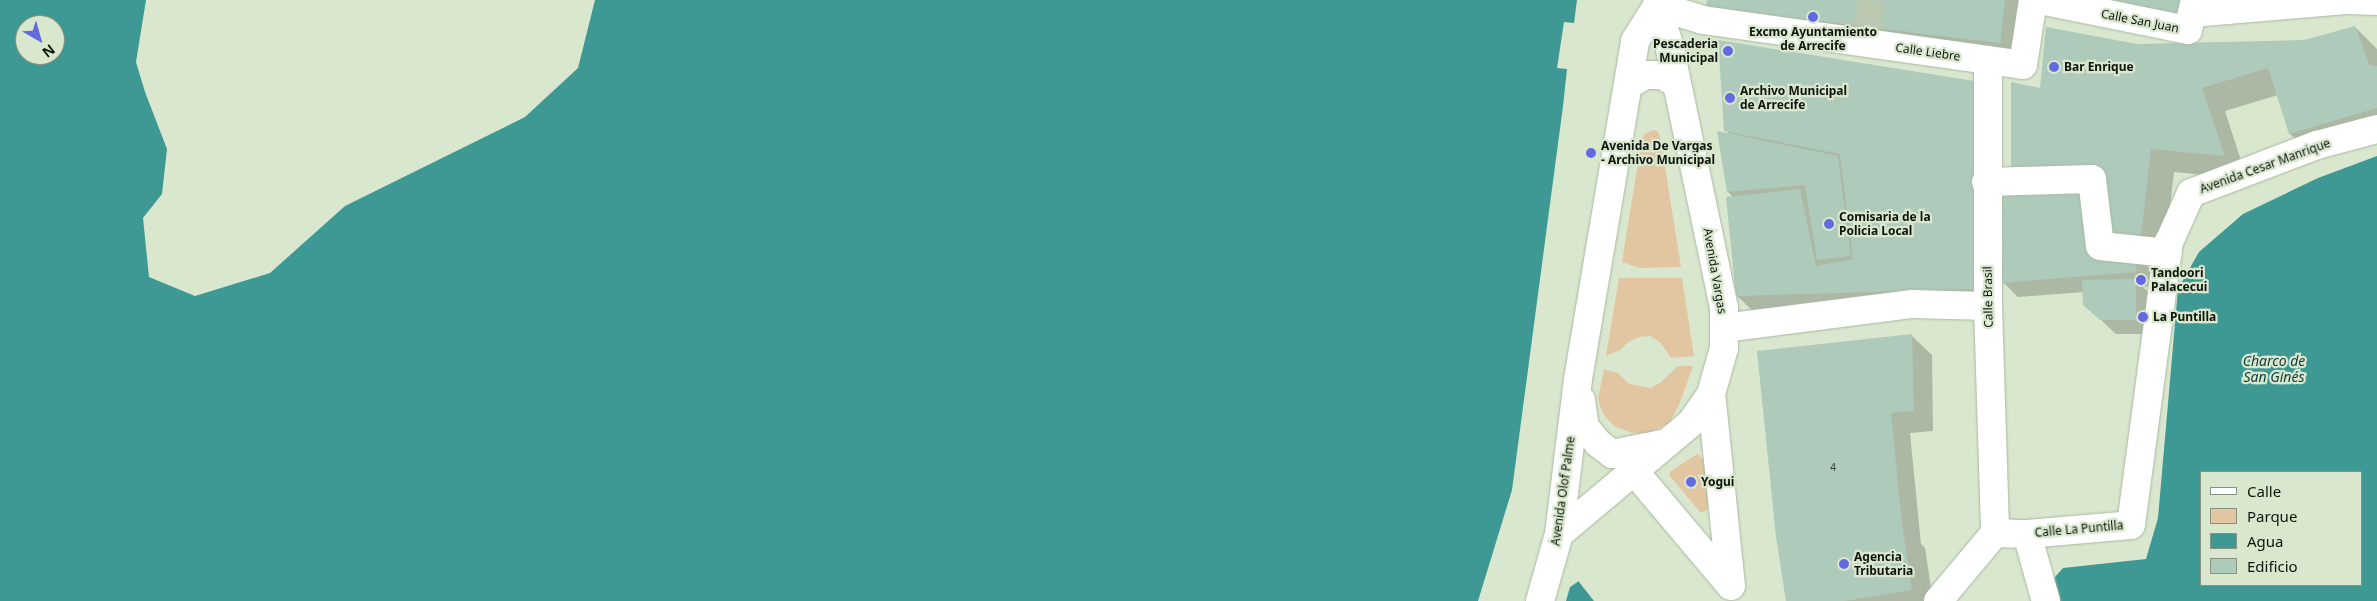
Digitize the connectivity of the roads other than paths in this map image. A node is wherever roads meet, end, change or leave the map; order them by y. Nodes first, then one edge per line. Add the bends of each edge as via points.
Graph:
1 (2032, 0) edge
2 (2040, 0) edge
3 (2348, 0) edge
4 (2377, 1) edge
5 (1657, 3) edge
6 (2194, 6) edge
7 (1988, 60) junction
8 (1677, 84) junction
9 (1628, 85) junction
10 (2377, 129) edge
11 (1986, 182) junction
12 (2168, 254) junction
13 (1988, 306) junction
14 (1724, 328) junction
15 (1578, 379) junction
16 (1711, 394) junction
17 (1668, 442) junction
18 (1634, 471) junction
19 (2131, 525) joint
20 (1995, 533) junction
21 (1559, 534) junction
22 (2027, 534) junction
23 (1736, 593) edge
24 (1540, 601) edge
25 (1938, 601) edge
26 (2046, 601) edge

1 - 7 street, Calle Liebre via 2023,65
2 - 6 street, Calle San Juan via 2188,30
3 - 4 street, Calle San Juan
3 - 6 street, Calle San Juan
5 - 7 street, Calle Liebre via 1703,20 1865,35
5 - 8 street, Avenida Vargas
5 - 9 street via 1635,41
7 - 11 street, Calle Brasil
8 - 9 street via 1662,75 1645,75
8 - 14 street, Avenida Vargas via 1724,308
9 - 15 street
10 - 12 street, Avenida Cesar Manrique via 2317,145 2191,193 2169,242
11 - 12 street via 2092,179 2100,246
11 - 13 street, Calle Brasil
12 - 19 street, Avenida Cesar Manrique
13 - 14 street via 1912,304
13 - 20 street, Calle Brasil
14 - 16 street, Avenida Vargas via 1724,348
15 - 17 street via 1584,427 1598,444 1612,454
15 - 21 street, Avenida Olof Palme
16 - 17 street, Avenida Vargas via 1691,423
16 - 23 street
17 - 18 street, Avenida Vargas
18 - 21 street, Avenida Vargas
18 - 23 street
19 - 22 street, Calle La Puntilla
20 - 22 street, Calle La Puntilla
20 - 25 street
21 - 24 street, Avenida Olof Palme
22 - 26 street, Calle La Puntilla

